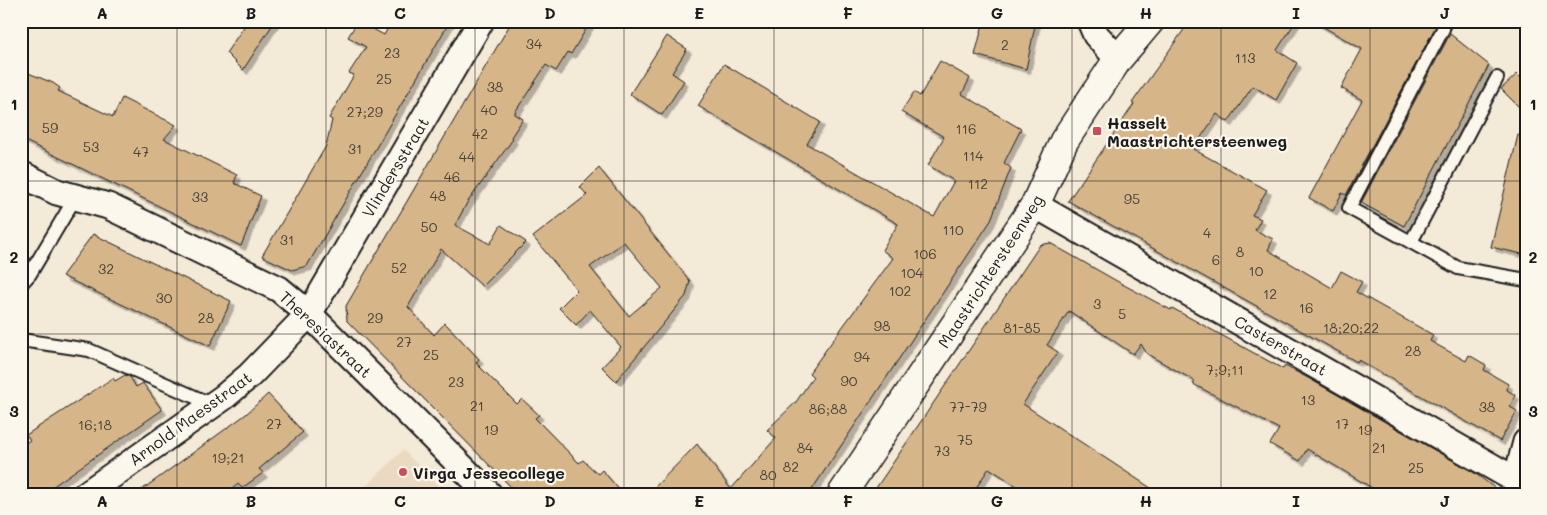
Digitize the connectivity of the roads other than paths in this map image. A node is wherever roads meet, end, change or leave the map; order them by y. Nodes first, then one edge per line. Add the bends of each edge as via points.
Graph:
1 (481, 21) edge
2 (1090, 21) edge
3 (1150, 21) edge
4 (1442, 30) dead end
5 (1118, 59) junction
6 (1497, 78) dead end
7 (21, 174) edge
8 (75, 198) junction
9 (1035, 205) junction
10 (1411, 242) junction
11 (1526, 280) edge
12 (21, 284) edge
13 (310, 314) junction
14 (24, 344) edge
15 (213, 405) junction
16 (1526, 442) edge
17 (1521, 483) edge
18 (86, 494) edge
19 (489, 494) edge
20 (842, 494) edge

1 - 13 street, Vlindersstraat
2 - 5 street via 1096,35
3 - 5 main road, Maastrichtersteenweg
4 - 10 lane via 1349,208
5 - 9 main road, Maastrichtersteenweg via 1064,141
6 - 10 lane
7 - 8 street, Theresiastraat
8 - 12 lane
8 - 13 street, Theresiastraat via 108,206 279,289
9 - 17 street, Casterstraat
9 - 20 main road, Maastrichtersteenweg
10 - 11 lane via 1458,268
13 - 15 street, Arnold Maesstraat via 250,375
13 - 19 street, Theresiastraat
14 - 15 lane via 89,350
15 - 18 street, Arnold Maesstraat
16 - 17 street

